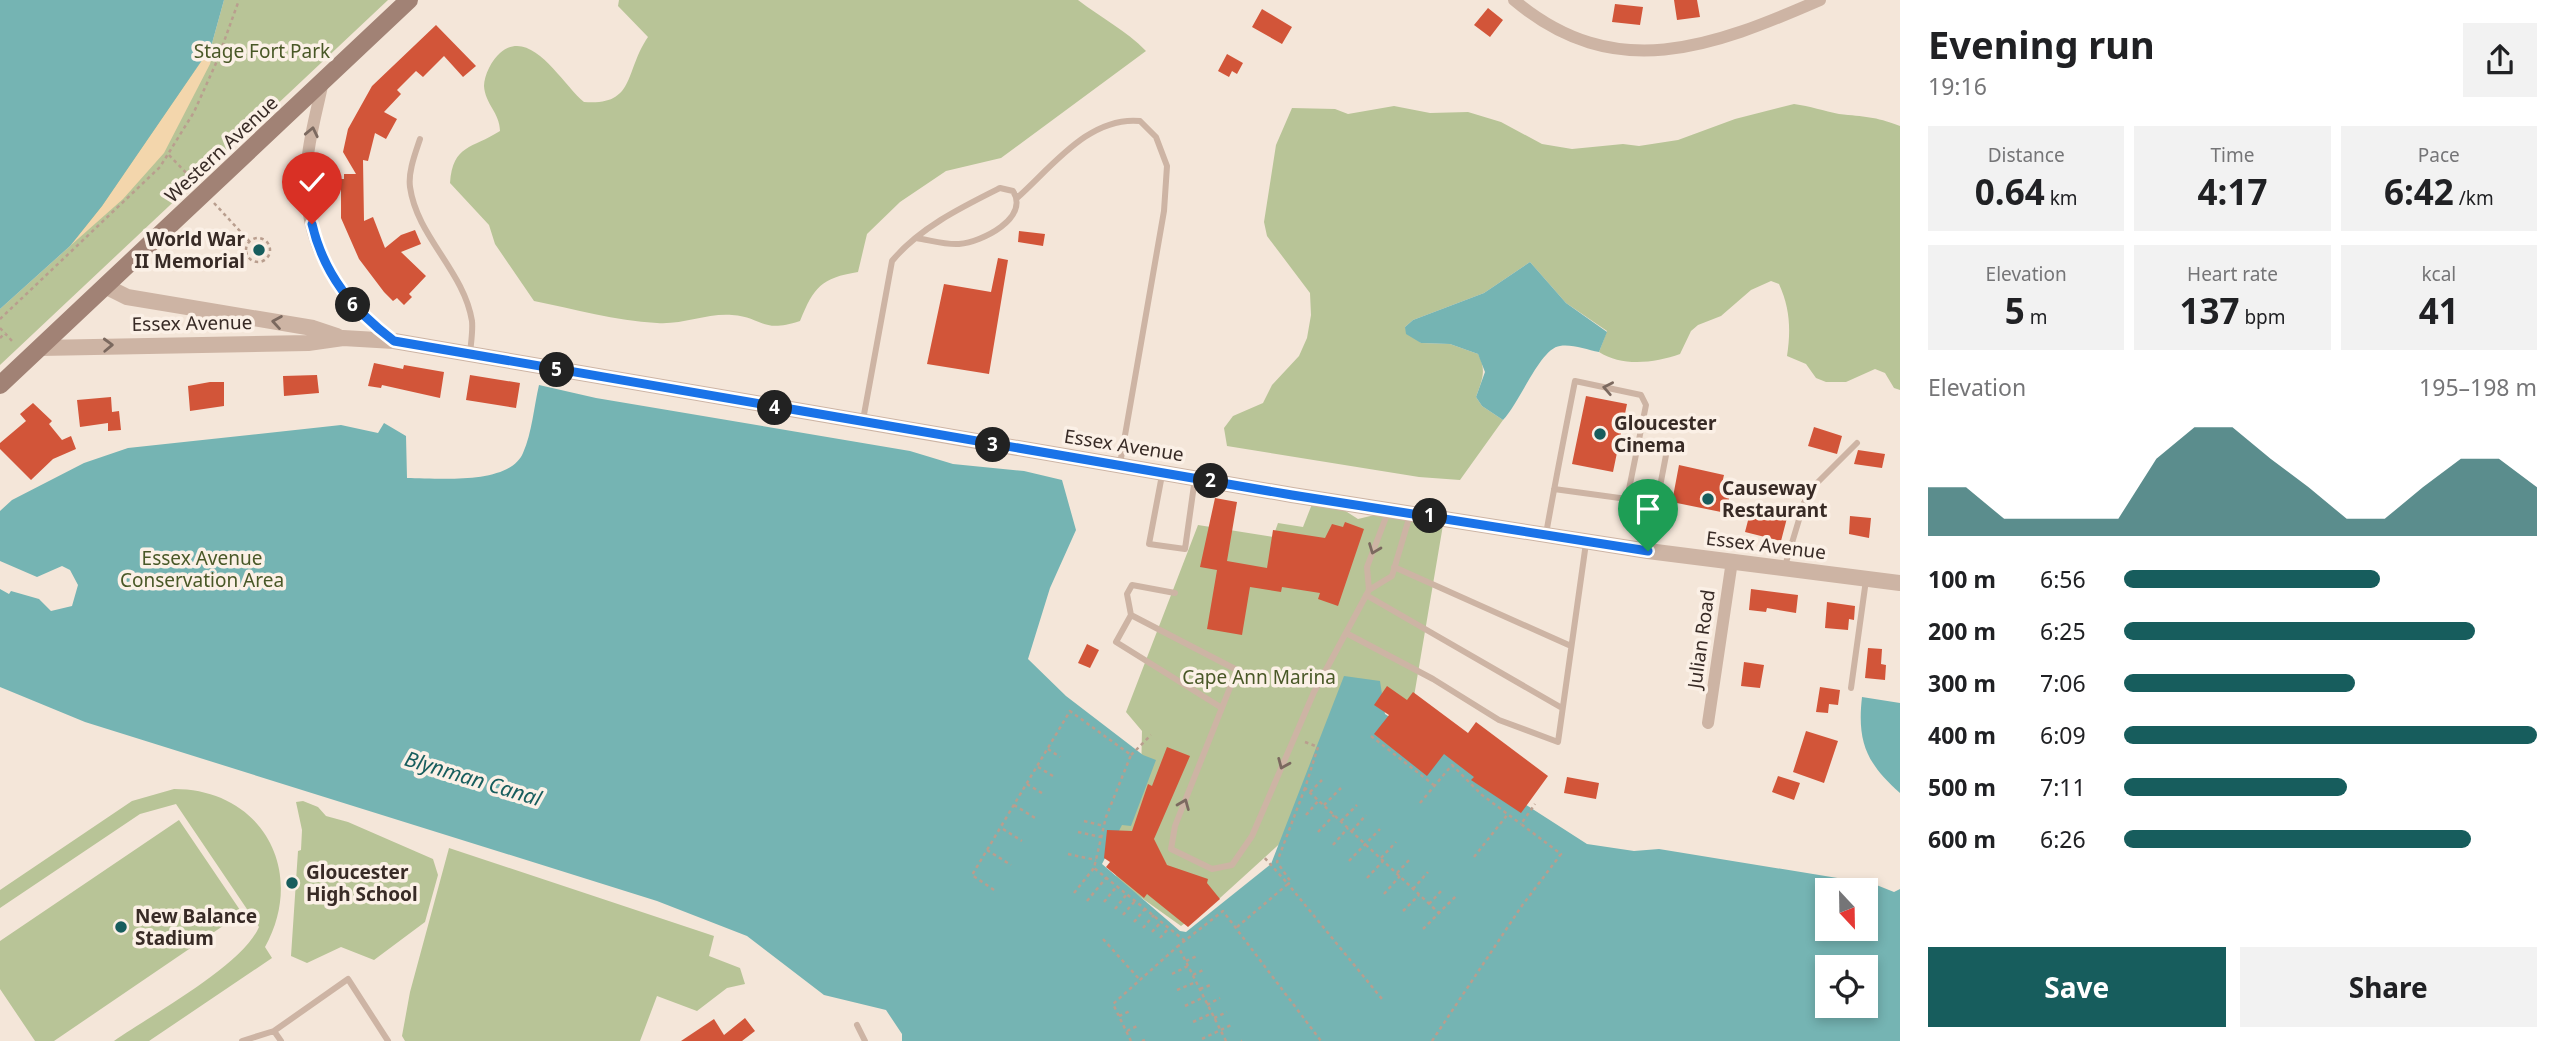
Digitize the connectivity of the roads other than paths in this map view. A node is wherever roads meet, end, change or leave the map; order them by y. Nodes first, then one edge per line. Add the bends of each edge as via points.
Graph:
1 (409, 0) edge
2 (1514, 0) edge
3 (1820, 0) edge
4 (323, 81) junction
5 (420, 139) dead end
6 (1017, 198) junction
7 (915, 238) junction
8 (105, 286) junction
9 (343, 338) junction
10 (394, 341) junction
11 (40, 348) junction
12 (470, 355) junction
13 (0, 385) edge
14 (862, 423) junction
15 (1857, 443) dead end
16 (1667, 450) dead end
17 (1120, 466) junction
18 (1162, 473) junction
19 (1195, 478) junction
20 (1554, 489) junction
21 (1389, 510) junction
22 (1411, 513) junction
23 (1546, 534) junction
24 (1586, 541) junction
25 (1648, 551) junction
26 (1732, 561) junction
27 (1394, 567) junction
28 (1784, 568) junction
29 (1866, 578) junction
30 (1900, 583) edge
31 (1368, 592) junction
32 (1175, 593) dead end
33 (1131, 615) junction
34 (1346, 633) junction
35 (1571, 646) junction
36 (1851, 688) dead end
37 (1222, 708) junction
38 (1562, 709) junction
39 (1708, 723) dead end
40 (857, 1025) dead end
41 (274, 1031) junction
42 (242, 1041) edge
43 (281, 1041) edge
44 (388, 1041) edge
45 (865, 1041) edge

1 - 4 main road, Western Avenue
2 - 3 street via 1555,29 1593,43 1655,52 1736,34
4 - 8 main road, Western Avenue
10 -> 4 street via 346,298 315,237 306,177
5 - 12 lane via 410,185 425,226 466,300 472,322
6 - 7 lane via 1013,191 1000,188
6 - 7 lane via 1017,210 1008,222 964,243
6 - 17 lane via 1084,136 1123,119 1140,121 1156,137 1167,166 1164,211
7 - 14 lane via 892,261
9 -> 8 street, Essex Avenue via 313,328 127,297
8 - 11 main road, Western Avenue
9 - 10 street, Essex Avenue
11 -> 9 street, Essex Avenue via 308,343
10 - 12 street, Essex Avenue
11 - 13 main road, Western Avenue
12 - 14 street, Essex Avenue
14 - 17 street, Essex Avenue
15 - 28 lane via 1804,503
16 - 25 lane
17 - 18 street, Essex Avenue
18 - 19 street, Essex Avenue
18 - 19 lane via 1149,544 1185,549
19 - 21 street, Essex Avenue
20 -> 20 lane via 1627,499 1646,405 1642,395 1575,381
20 - 23 lane
21 - 22 street, Essex Avenue
21 -> 31 lane via 1367,567
22 - 23 street, Essex Avenue
22 - 27 lane
23 - 24 street, Essex Avenue
24 - 25 street, Essex Avenue
24 - 35 lane
25 - 26 street, Essex Avenue
26 - 28 street, Essex Avenue
26 - 39 street, Julian Road
27 - 31 lane via 1392,576
27 - 35 lane
28 - 29 street, Essex Avenue
29 - 30 street, Essex Avenue
29 - 36 lane
31 - 34 lane
31 - 38 lane
32 - 33 lane via 1132,585 1127,594
33 - 37 lane via 1116,642
33 - 37 lane via 1237,670
34 -> 37 lane via 1252,836 1232,866 1212,869 1171,849 1175,826
34 - 38 lane via 1499,720 1558,741
35 - 38 lane
40 - 45 lane
41 - 42 lane
41 - 43 lane
41 - 44 lane via 348,979

